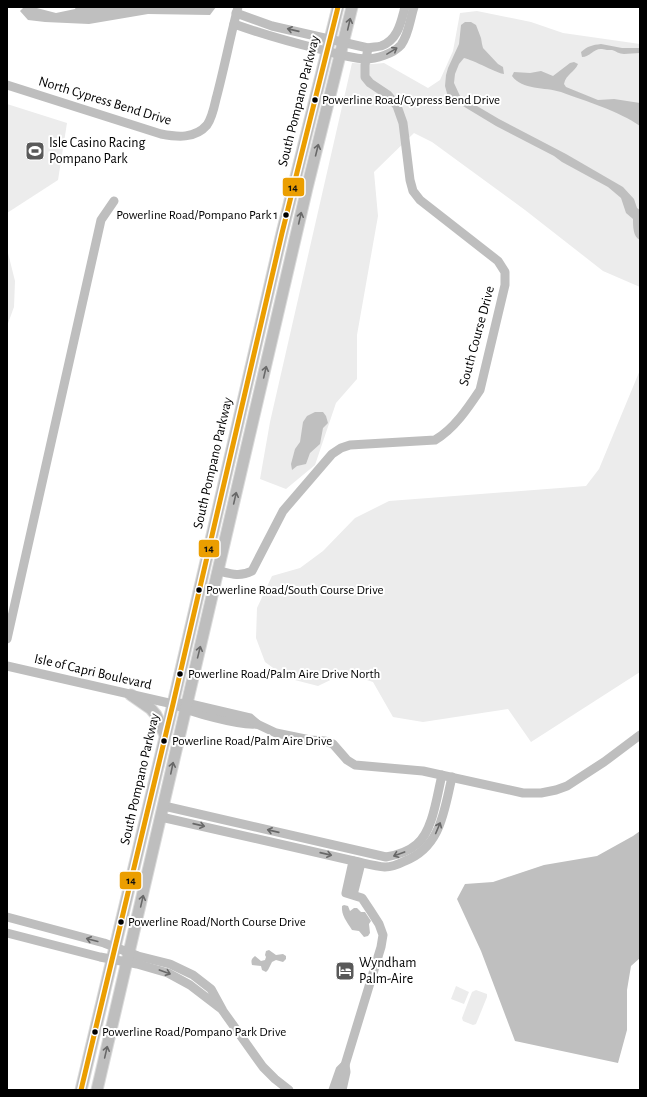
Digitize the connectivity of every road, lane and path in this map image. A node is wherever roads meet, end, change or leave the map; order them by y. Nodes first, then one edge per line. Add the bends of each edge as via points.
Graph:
1 (338, 7) edge
2 (352, 7) edge
3 (405, 7) edge
4 (414, 7) edge
5 (237, 10) edge
6 (234, 24) junction
7 (330, 40) junction
8 (344, 43) junction
9 (368, 48) junction
10 (327, 52) junction
11 (341, 54) junction
12 (366, 59) junction
13 (7, 85) edge
14 (114, 201) dead end
15 (282, 233) junction
16 (296, 237) junction
17 (224, 482) junction
18 (218, 571) junction
19 (7, 639) edge
20 (7, 666) edge
21 (131, 695) junction
22 (173, 704) junction
23 (186, 707) junction
24 (165, 735) junction
25 (640, 735) edge
26 (442, 775) junction
27 (452, 777) junction
28 (163, 811) junction
29 (243, 824) junction
30 (241, 835) junction
31 (296, 837) junction
32 (295, 847) junction
33 (354, 861) junction
34 (7, 917) edge
35 (7, 932) edge
36 (115, 947) junction
37 (128, 957) junction
38 (112, 960) junction
39 (345, 1065) junction
40 (81, 1090) edge
41 (97, 1090) edge
42 (289, 1090) edge
43 (333, 1090) edge
44 (342, 1090) edge

1 - 7 main road, South Pompano Parkway
8 -> 2 main road, South Pompano Parkway
3 - 9 street via 398,31 391,40 381,46
12 -> 4 street via 393,52 400,45 406,35
5 - 6 street, North Cypress Bend Drive
7 -> 5 street, North Cypress Bend Drive via 272,26
6 - 10 street
6 - 13 street, North Cypress Bend Drive via 210,119 203,129 190,136 161,134
7 - 8 street, North Cypress Bend Drive
7 - 10 main road, South Pompano Parkway
8 - 9 street, North Cypress Bend Drive
8 - 11 main road, South Pompano Parkway
9 - 12 street, South Course Drive
10 - 11 street
10 - 15 main road, South Pompano Parkway
11 - 12 street
16 -> 11 main road, South Pompano Parkway
12 - 18 street, South Course Drive via 365,77 388,95 397,106 403,123 413,191 420,200 498,261 505,272 505,285 480,390 446,434 435,440 350,445 332,454 283,511 252,571 236,575
14 - 19 street via 101,220
15 - 16 street
15 - 17 main road, South Pompano Parkway
18 -> 16 main road, South Pompano Parkway
17 - 18 main road via 226,498 213,554
17 - 22 main road, South Pompano Parkway
23 -> 18 main road, South Pompano Parkway
20 - 21 street, Isle of Capri Boulevard
21 - 22 street, Isle of Capri Boulevard
21 - 24 main road via 151,709
22 - 23 street, Isle of Capri Boulevard
22 - 24 main road, South Pompano Parkway
23 - 26 street, Isle of Capri Boulevard via 250,718 276,733 325,741 333,744 355,765
28 -> 23 main road, South Pompano Parkway
24 - 36 main road, South Pompano Parkway
25 - 27 street, Isle of Capri Boulevard via 604,762 567,786 556,790 523,793
26 - 27 street, Isle of Capri Boulevard
26 -> 31 street via 426,832 418,844 409,850 386,857
33 -> 27 street via 385,867 415,857 427,848 443,818
28 - 29 street
28 -> 30 street
37 -> 28 main road, South Pompano Parkway
29 - 30 street
31 -> 29 street
30 - 32 street
31 - 32 street
32 -> 33 street
33 - 39 street via 360,867 350,894 362,898 383,935
36 -> 34 street
35 - 38 street
36 - 37 street
36 - 38 main road, South Pompano Parkway
37 - 38 street
41 -> 37 main road, South Pompano Parkway
37 - 42 street via 170,964 193,975 211,989 263,1067
38 - 40 main road, South Pompano Parkway
39 - 43 street via 340,1070
39 - 44 street

